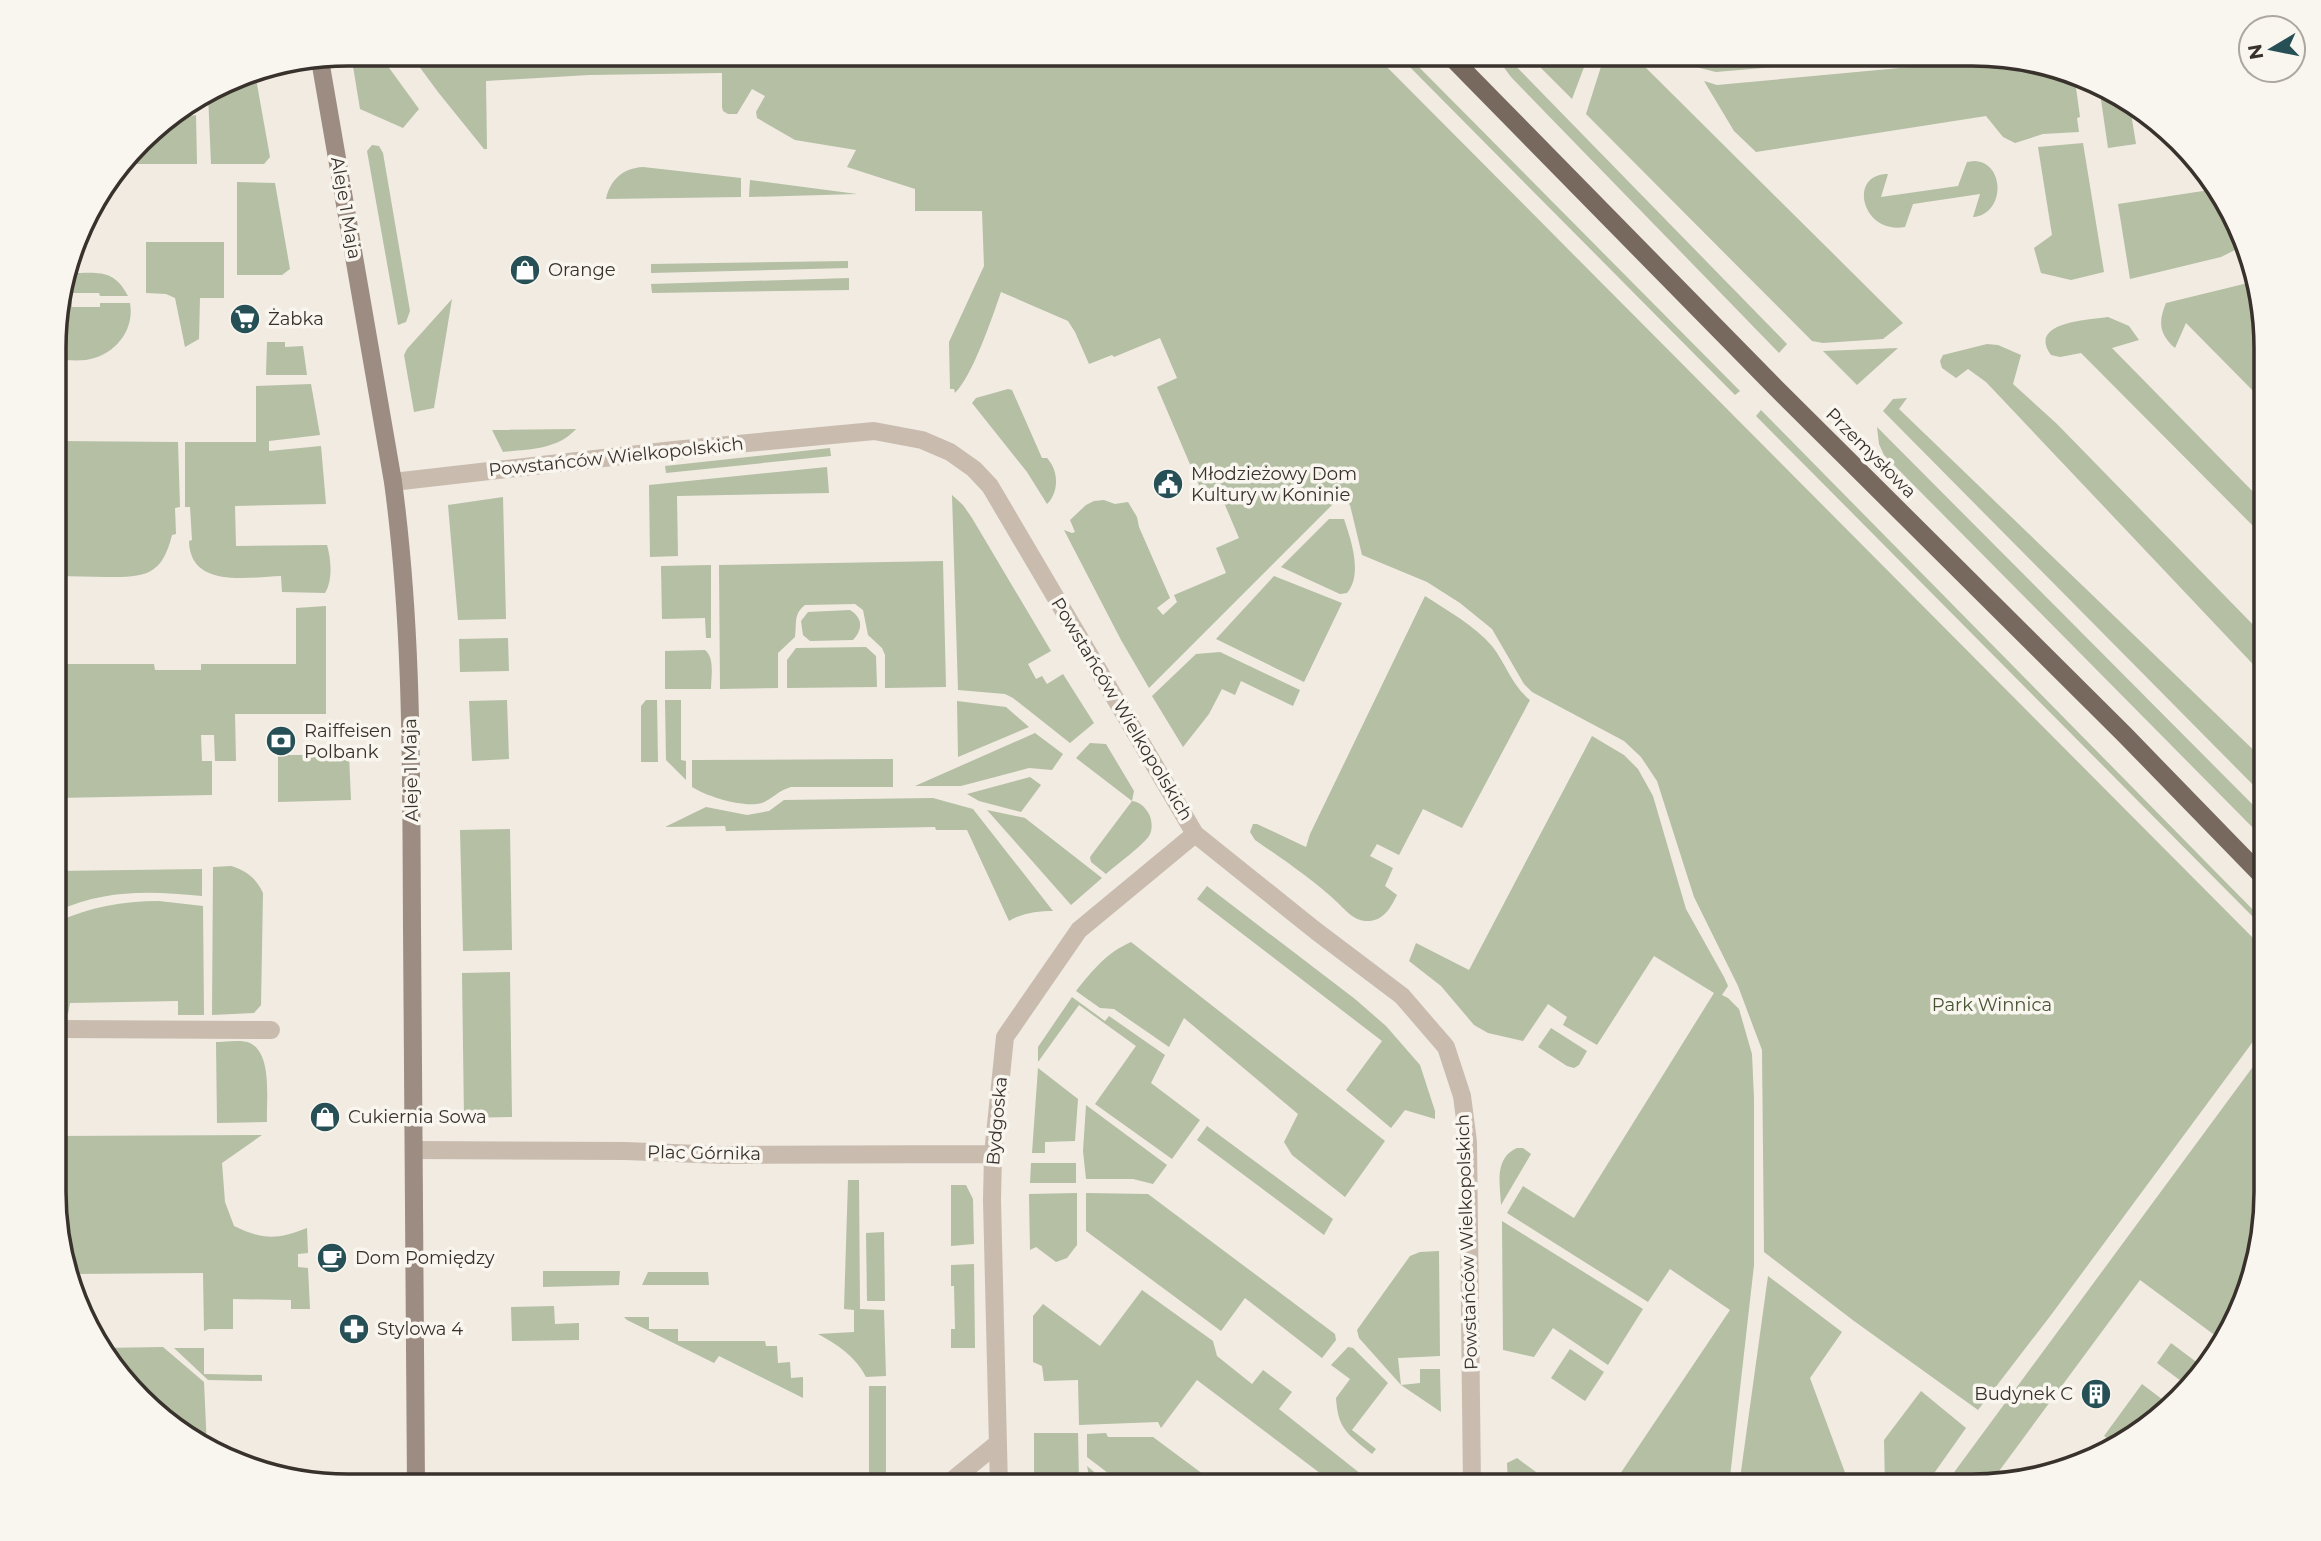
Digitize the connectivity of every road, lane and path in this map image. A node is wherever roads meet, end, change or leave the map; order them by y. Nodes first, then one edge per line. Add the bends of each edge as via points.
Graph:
1 (1460, 66) edge
2 (321, 68) edge
3 (393, 482) junction
4 (1195, 834) junction
5 (2254, 868) edge
6 (66, 1029) edge
7 (271, 1030) dead end
8 (414, 1150) junction
9 (993, 1154) junction
10 (998, 1443) junction
11 (416, 1474) edge
12 (959, 1474) edge
13 (999, 1474) edge
14 (1472, 1474) edge

1 - 5 main road, Przemysłowa
2 - 3 street, Aleje 1 Maja
3 - 4 street, Powstańców Wielkopolskich via 874,430 922,440 950,452 990,486
3 - 8 street, Aleje 1 Maja via 410,696
4 - 9 street, Bydgoska via 1079,930 1005,1037
4 - 14 street, Powstańców Wielkopolskich via 1402,996 1446,1046 1462,1096 1468,1142
6 - 7 street
8 - 9 street, Plac Górnika
8 - 11 street, Aleje 1 Maja
9 - 10 street, Bydgoska
10 - 12 street
10 - 13 street, Bydgoska

